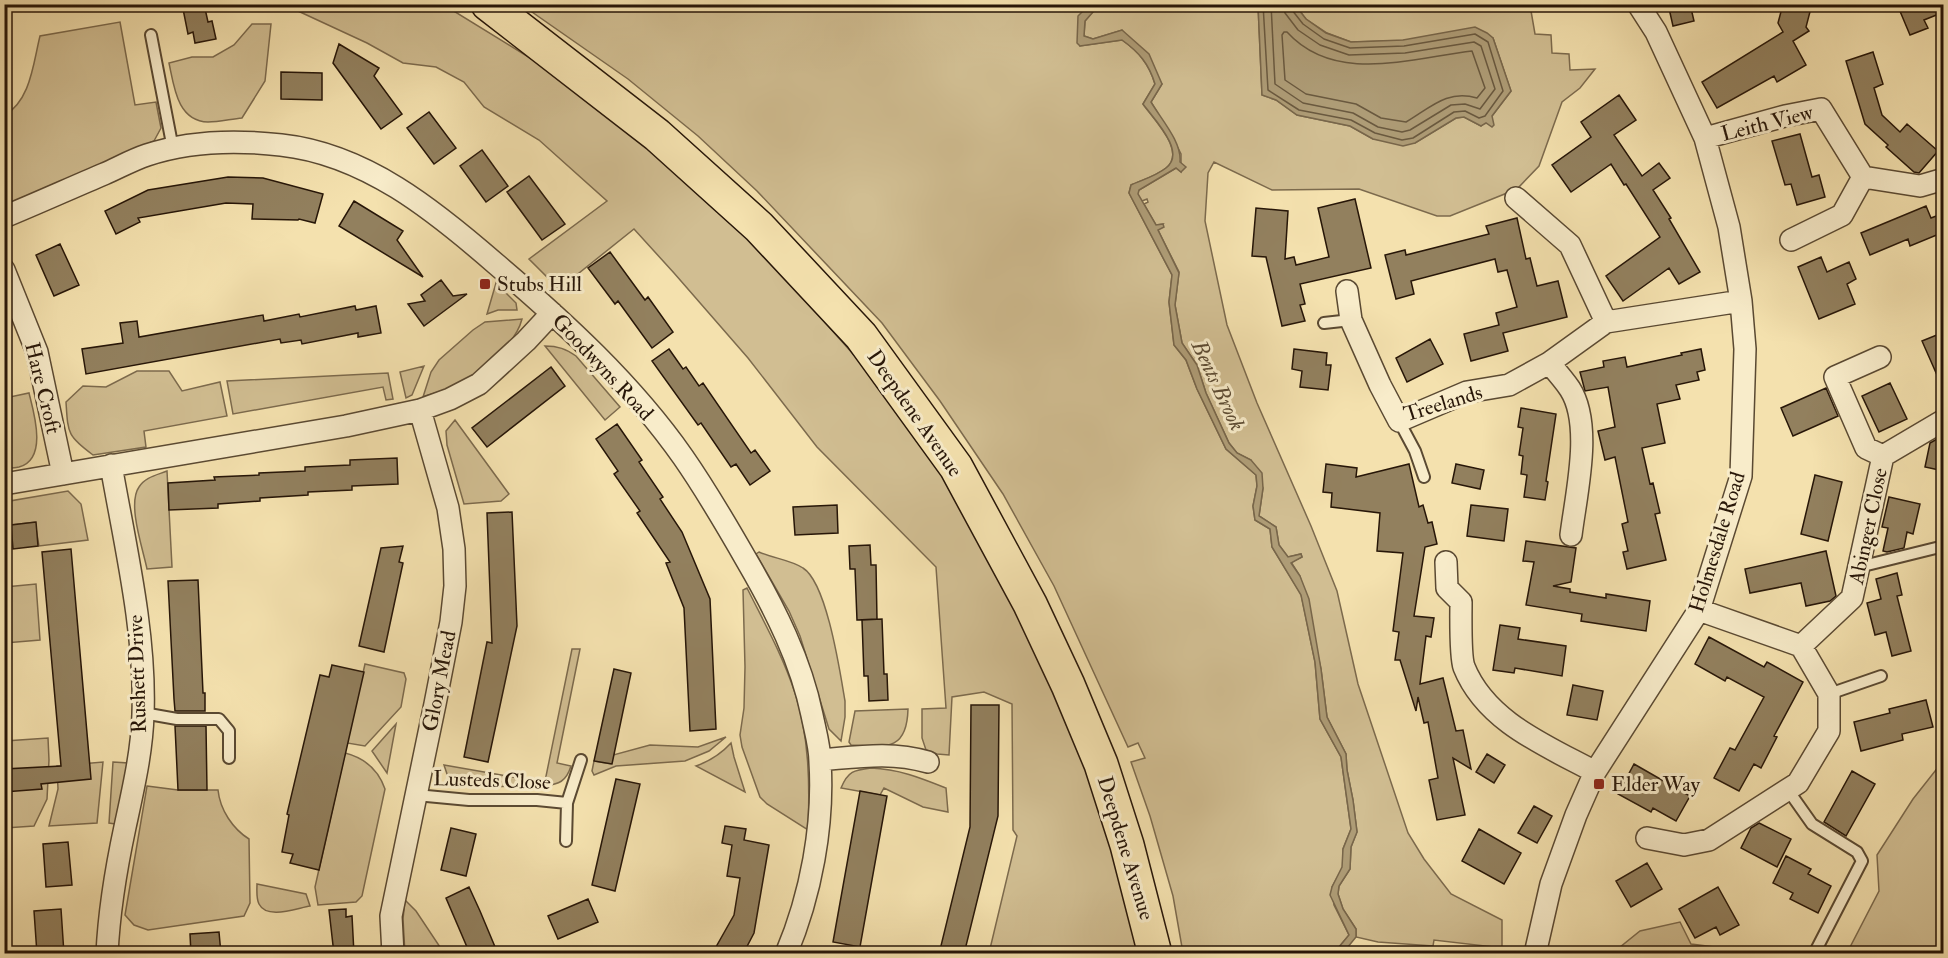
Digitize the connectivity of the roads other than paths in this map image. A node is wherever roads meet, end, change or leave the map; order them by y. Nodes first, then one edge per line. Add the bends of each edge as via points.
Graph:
1 (488, 4) edge
2 (1638, 4) edge
3 (151, 35) dead end
4 (1705, 138) junction
5 (173, 149) junction
6 (1863, 177) junction
7 (1944, 179) edge
8 (1516, 198) dead end
9 (4, 217) edge
10 (1791, 240) dead end
11 (4, 270) edge
12 (1347, 291) dead end
13 (1741, 301) junction
14 (552, 313) junction
15 (1351, 320) junction
16 (1606, 322) junction
17 (1324, 323) dead end
18 (1880, 357) dead end
19 (1549, 363) junction
20 (420, 410) junction
21 (1944, 420) edge
22 (1399, 421) junction
23 (1883, 456) junction
24 (111, 465) junction
25 (63, 474) junction
26 (1424, 477) dead end
27 (4, 484) edge
28 (1571, 535) dead end
29 (1944, 546) edge
30 (1446, 562) dead end
31 (1859, 567) junction
32 (1699, 610) junction
33 (1802, 646) junction
34 (1881, 676) dead end
35 (1829, 694) junction
36 (143, 713) junction
37 (229, 758) dead end
38 (581, 760) dead end
39 (820, 760) junction
40 (928, 762) dead end
41 (1595, 772) junction
42 (1788, 790) junction
43 (416, 795) junction
44 (567, 803) junction
45 (1647, 838) dead end
46 (566, 841) dead end
47 (106, 954) edge
48 (393, 954) edge
49 (786, 954) edge
50 (1155, 954) edge
51 (1535, 954) edge
52 (1814, 954) edge

1 - 50 highway, Deepdene Avenue via 657,135 759,227 861,336 956,467 1030,604 1101,764
2 - 4 street, Holmesdale Road via 1656,32
3 - 5 lane
4 - 6 street, Leith View via 1821,109
4 - 13 street, Holmesdale Road via 1729,227
5 - 9 street, Goodwyns Road via 147,155
5 - 14 street, Goodwyns Road via 224,142 283,145 362,168 432,211
6 - 7 street via 1920,186
6 - 10 street via 1842,215
8 - 16 street via 1570,245
11 - 25 street, Hare Croft via 37,352
12 - 15 street, Treelands
13 - 16 street, Treelands
13 - 32 street, Holmesdale Road via 1745,349 1741,476
14 - 20 street via 479,384
14 - 39 street, Goodwyns Road via 602,362 683,456 725,524 791,646 812,712
15 - 17 lane
15 - 22 street, Treelands
16 - 19 street, Treelands
18 - 23 street, Abinger Close via 1835,377 1866,448
19 - 22 street, Treelands via 1509,385 1467,392
19 - 28 street via 1571,390 1581,418 1582,443
20 - 24 street
20 - 43 street, Glory Mead via 448,508 455,586
21 - 23 street, Abinger Close
22 - 26 lane
23 - 31 street, Abinger Close
24 - 25 street
24 - 36 street, Rushett Drive via 130,568
25 - 27 street
29 - 31 lane
30 - 41 street via 1447,588 1461,602 1463,665 1482,697 1515,728
31 - 33 street, Abinger Close via 1852,598
32 - 33 street
32 - 41 street, Holmesdale Road
33 - 35 street
34 - 35 lane
35 - 42 street via 1829,731 1798,783
36 - 37 lane via 177,719 219,719 229,731
36 - 47 street, Rushett Drive via 108,921
38 - 44 lane, Lusteds Close
39 - 40 street via 887,755
39 - 49 street, Goodwyns Road via 816,837 807,891
41 - 51 street, Holmesdale Road via 1551,884
42 - 45 street via 1710,840 1684,845
42 - 52 lane via 1812,824 1857,852 1862,861
43 - 44 lane, Lusteds Close
43 - 48 street, Glory Mead via 390,916
44 - 46 lane, Lusteds Close

